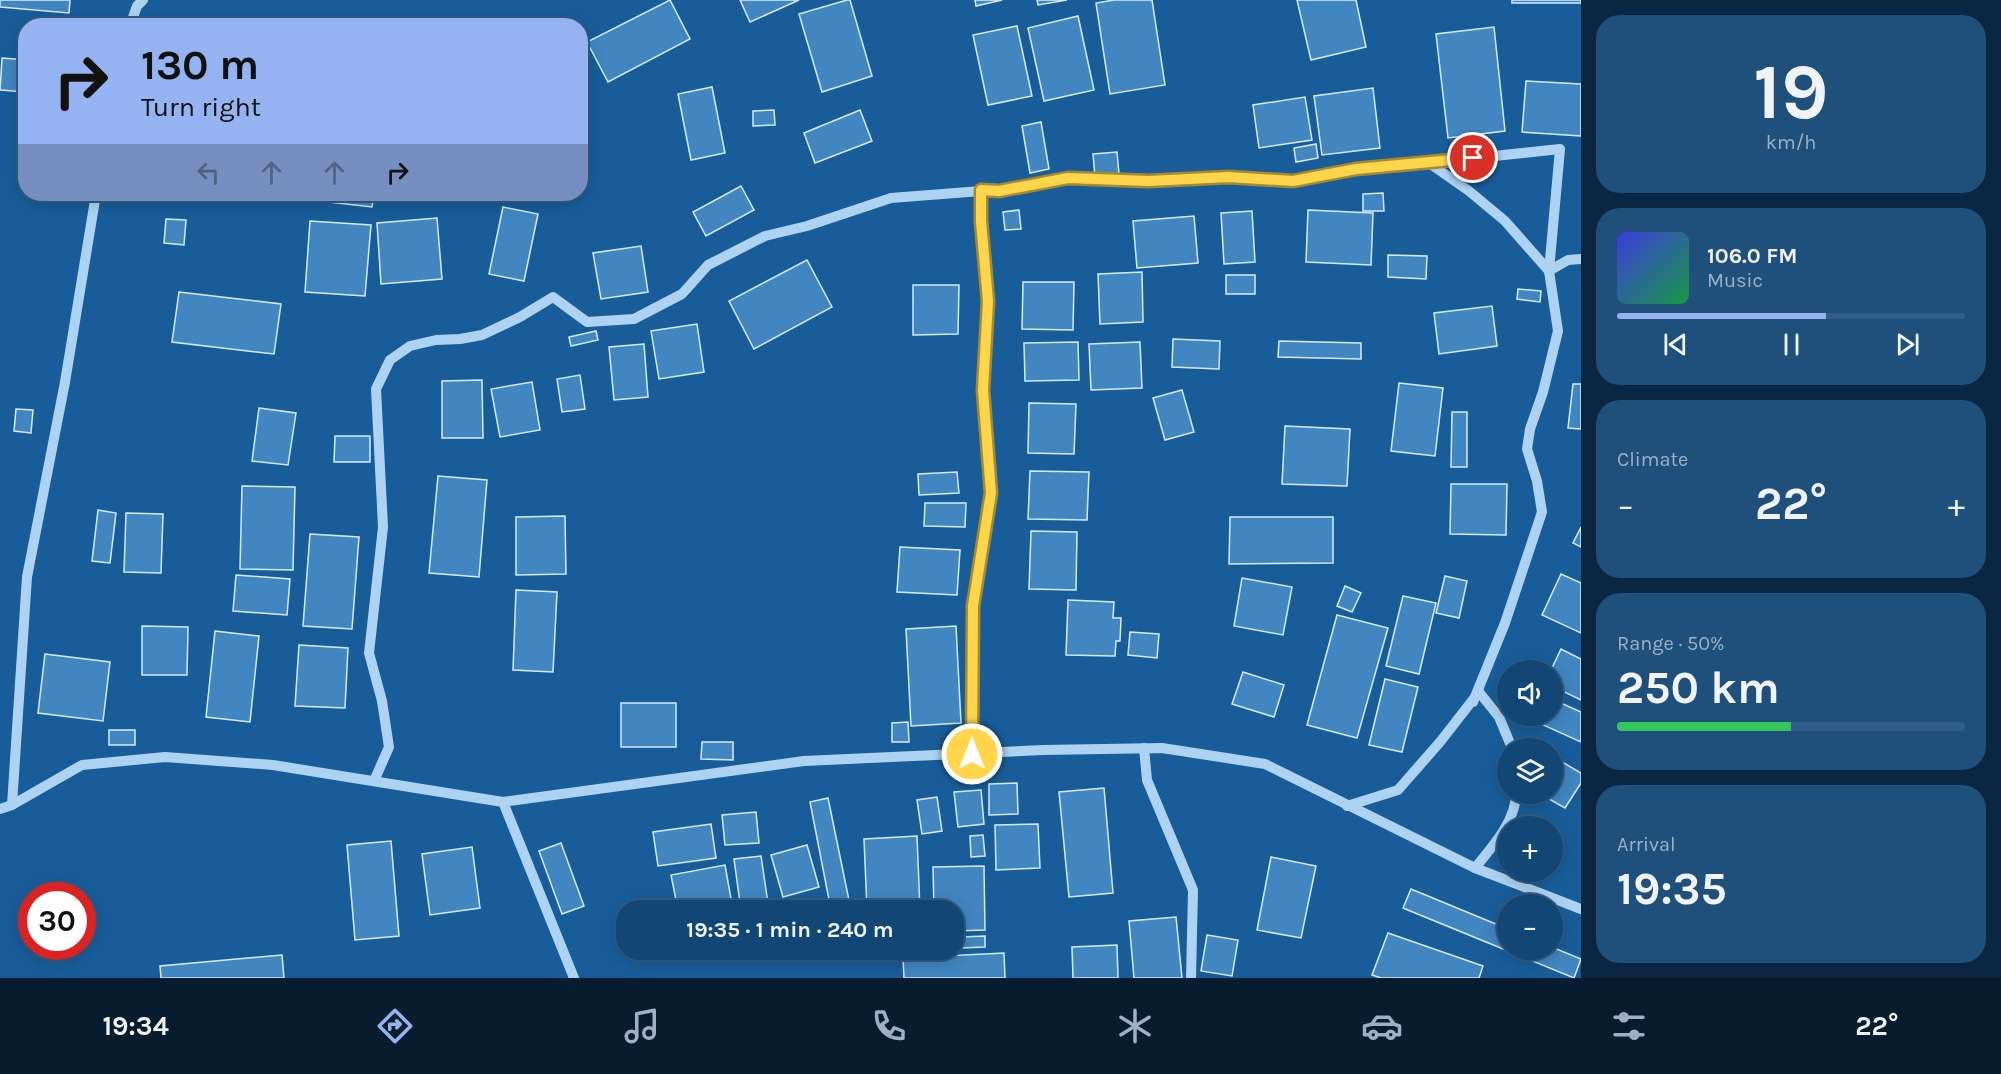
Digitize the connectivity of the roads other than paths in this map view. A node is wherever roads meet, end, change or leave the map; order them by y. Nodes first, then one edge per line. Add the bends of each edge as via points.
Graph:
1 (143, 0) edge
2 (133, 18) edge
3 (1429, 163) junction
4 (981, 190) junction
5 (95, 201) edge
6 (1581, 259) edge
7 (1549, 271) junction
8 (1473, 702) junction
9 (1508, 738) edge
10 (1144, 748) junction
11 (972, 754) junction
12 (374, 781) junction
13 (503, 802) junction
14 (1515, 804) edge
15 (12, 805) junction
16 (1347, 806) junction
17 (0, 809) edge
18 (1475, 868) junction
19 (1581, 909) edge
20 (574, 978) edge
21 (1191, 978) edge

1 - 2 street
3 - 4 street via 1356,169 1293,181 1228,177 1149,181 1068,178 999,191
3 - 7 street via 1505,221
3 - 7 street via 1560,149
4 - 11 street via 988,301 983,390 991,493 973,606
4 - 12 street via 891,198 765,236 708,265 682,294 634,320 587,322 552,297 482,335 410,346 390,360 376,389 383,526 369,653 389,747
5 - 15 street via 66,382 27,577
6 - 7 street via 1568,260
7 - 8 street via 1558,331 1527,449 1542,512 1505,623
8 - 9 street via 1479,692 1499,717
8 - 16 street via 1398,789
10 - 11 street
10 - 16 street via 1162,747 1265,764
10 - 21 street via 1147,780 1194,890
11 - 13 street via 804,761
12 - 13 street
12 - 15 street via 273,765 165,757 82,765
13 - 20 street
14 - 18 street via 1503,832
15 - 17 street
16 - 18 street
18 - 19 street

